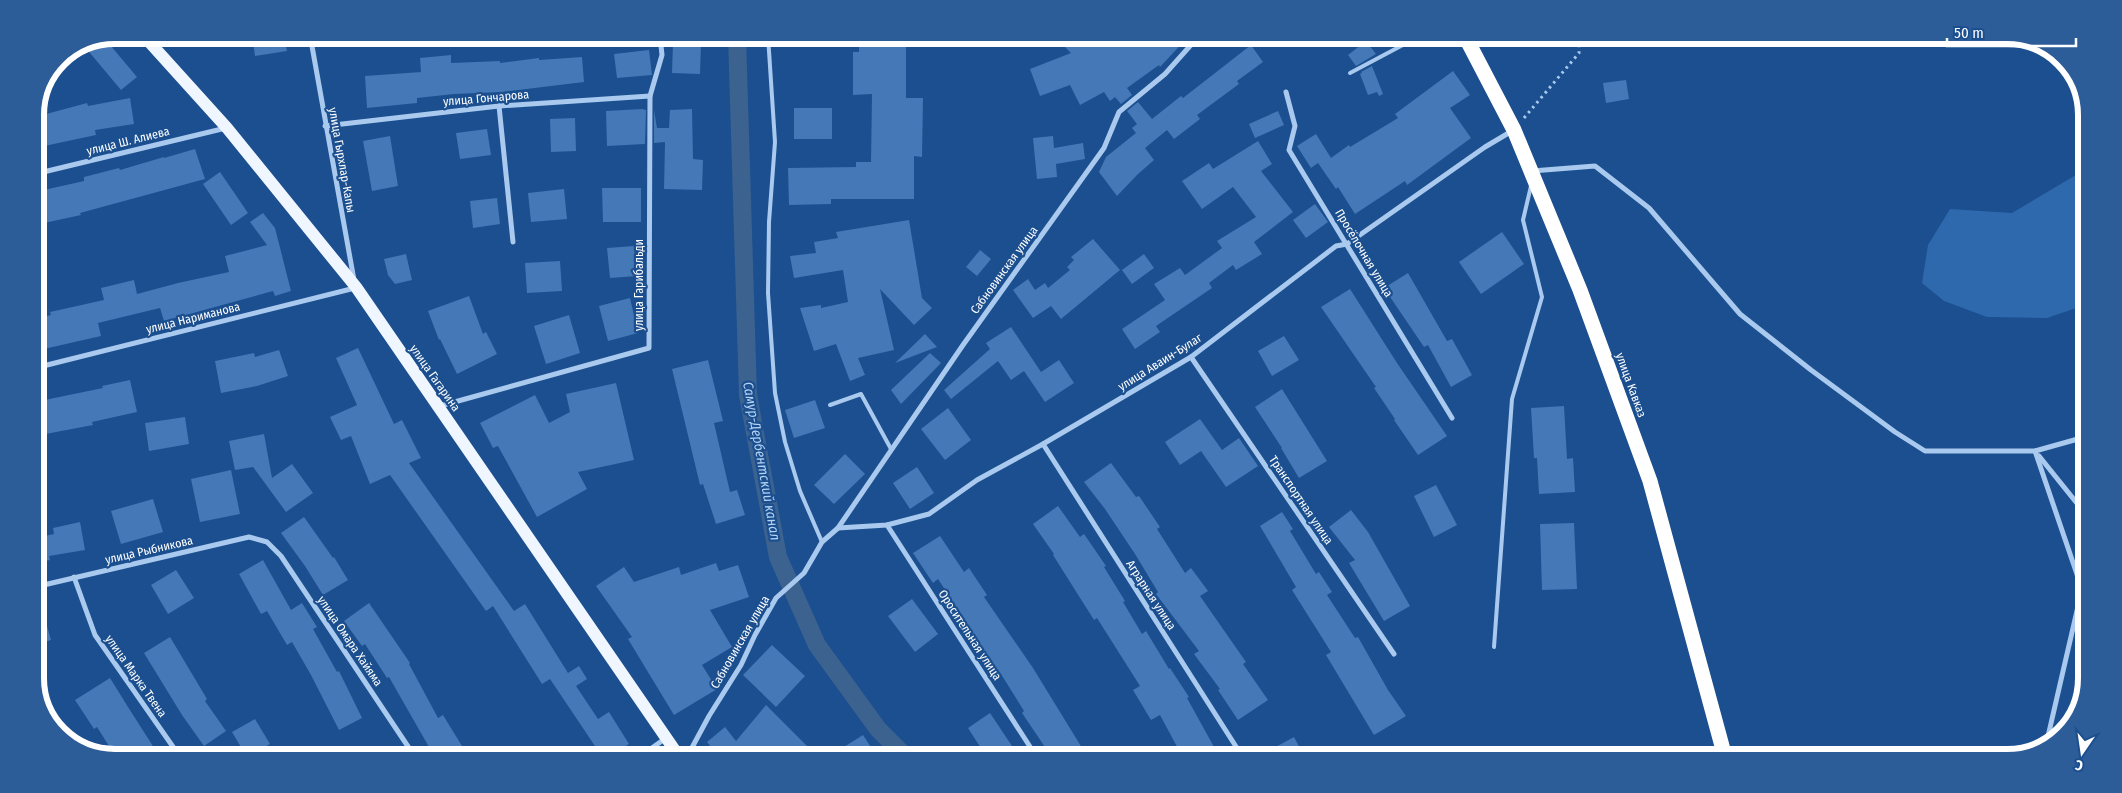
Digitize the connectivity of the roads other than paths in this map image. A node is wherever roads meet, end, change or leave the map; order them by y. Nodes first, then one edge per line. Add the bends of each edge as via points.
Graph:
1 (151, 44) edge
2 (311, 44) edge
3 (661, 44) edge
4 (769, 44) edge
5 (1192, 44) edge
6 (1405, 44) edge
7 (1469, 44) edge
8 (1350, 73) dead end
9 (1286, 92) dead end
10 (650, 96) junction
11 (499, 106) junction
12 (325, 126) junction
13 (226, 128) junction
14 (1514, 130) junction
15 (44, 172) edge
16 (1533, 174) junction
17 (513, 242) dead end
18 (1347, 244) junction
19 (356, 287) junction
20 (1191, 357) junction
21 (44, 366) edge
22 (830, 405) dead end
23 (438, 407) junction
24 (1452, 418) dead end
25 (2078, 439) edge
26 (1043, 444) junction
27 (891, 449) junction
28 (2035, 451) junction
29 (2078, 505) edge
30 (886, 525) junction
31 (838, 528) junction
32 (267, 542) joint
33 (822, 542) junction
34 (74, 577) junction
35 (2078, 577) edge
36 (44, 585) edge
37 (2078, 606) edge
38 (1494, 647) dead end
39 (1394, 654) dead end
40 (2048, 737) edge
41 (667, 738) junction
42 (175, 749) edge
43 (410, 749) edge
44 (651, 749) edge
45 (674, 749) edge
46 (691, 749) edge
47 (1031, 749) edge
48 (1238, 749) edge
49 (1723, 749) edge

1 - 13 main road, улица Гагарина
2 - 12 street, улица Гырхлар-Капы
3 - 10 street, улица Гарибальди via 662,54
4 - 33 lane via 775,142 768,293 774,393 800,491
5 - 27 street, Сабновинская улица via 1165,74 1119,112 1104,148
6 - 8 lane
7 - 14 highway, улица Кавказ
9 - 18 street, Просёлочная улица via 1295,126 1289,150
10 - 11 street, улица Гончарова
10 - 23 street, улица Гарибальди via 649,348
11 - 12 street, улица Гончарова
11 - 17 street
12 - 19 street, улица Гырхлар-Капы
13 - 15 street, улица Ш. Алиева
13 - 19 main road, улица Гагарина
14 - 16 highway, улица Кавказ
14 - 18 street, улица Аваин-Булаг
16 - 28 street via 1595,166 1650,208 1740,314 1894,432 1925,451
16 - 38 lane via 1523,220 1542,297 1512,399
16 - 49 highway, улица Кавказ via 1580,290 1650,481
18 - 20 street, улица Аваин-Булаг via 1336,246
18 - 24 street, Просёлочная улица
19 - 21 street, улица Нариманова
19 - 23 main road, улица Гагарина
20 - 26 street, улица Аваин-Булаг
20 - 39 street, Транспортная улица
22 - 27 lane via 861,394
23 - 41 main road, улица Гагарина
25 - 28 street
26 - 30 street, улица Аваин-Булаг via 977,480 929,514
26 - 48 street, Аграрная улица
27 - 31 street, Сабновинская улица
28 - 29 street
28 - 35 street
30 - 31 street, улица Аваин-Булаг
30 - 47 street, Оросительная улица
31 - 33 street
32 - 34 street, улица Рыбникова via 248,537
32 - 43 street, улица Омара Хайяма via 281,556
33 - 46 street, Сабновинская улица via 804,573 776,598
34 - 36 street, улица Рыбникова
34 - 42 street, улица Марка Твена via 96,635
37 - 40 street
41 - 44 street
41 - 45 main road, улица Гагарина

